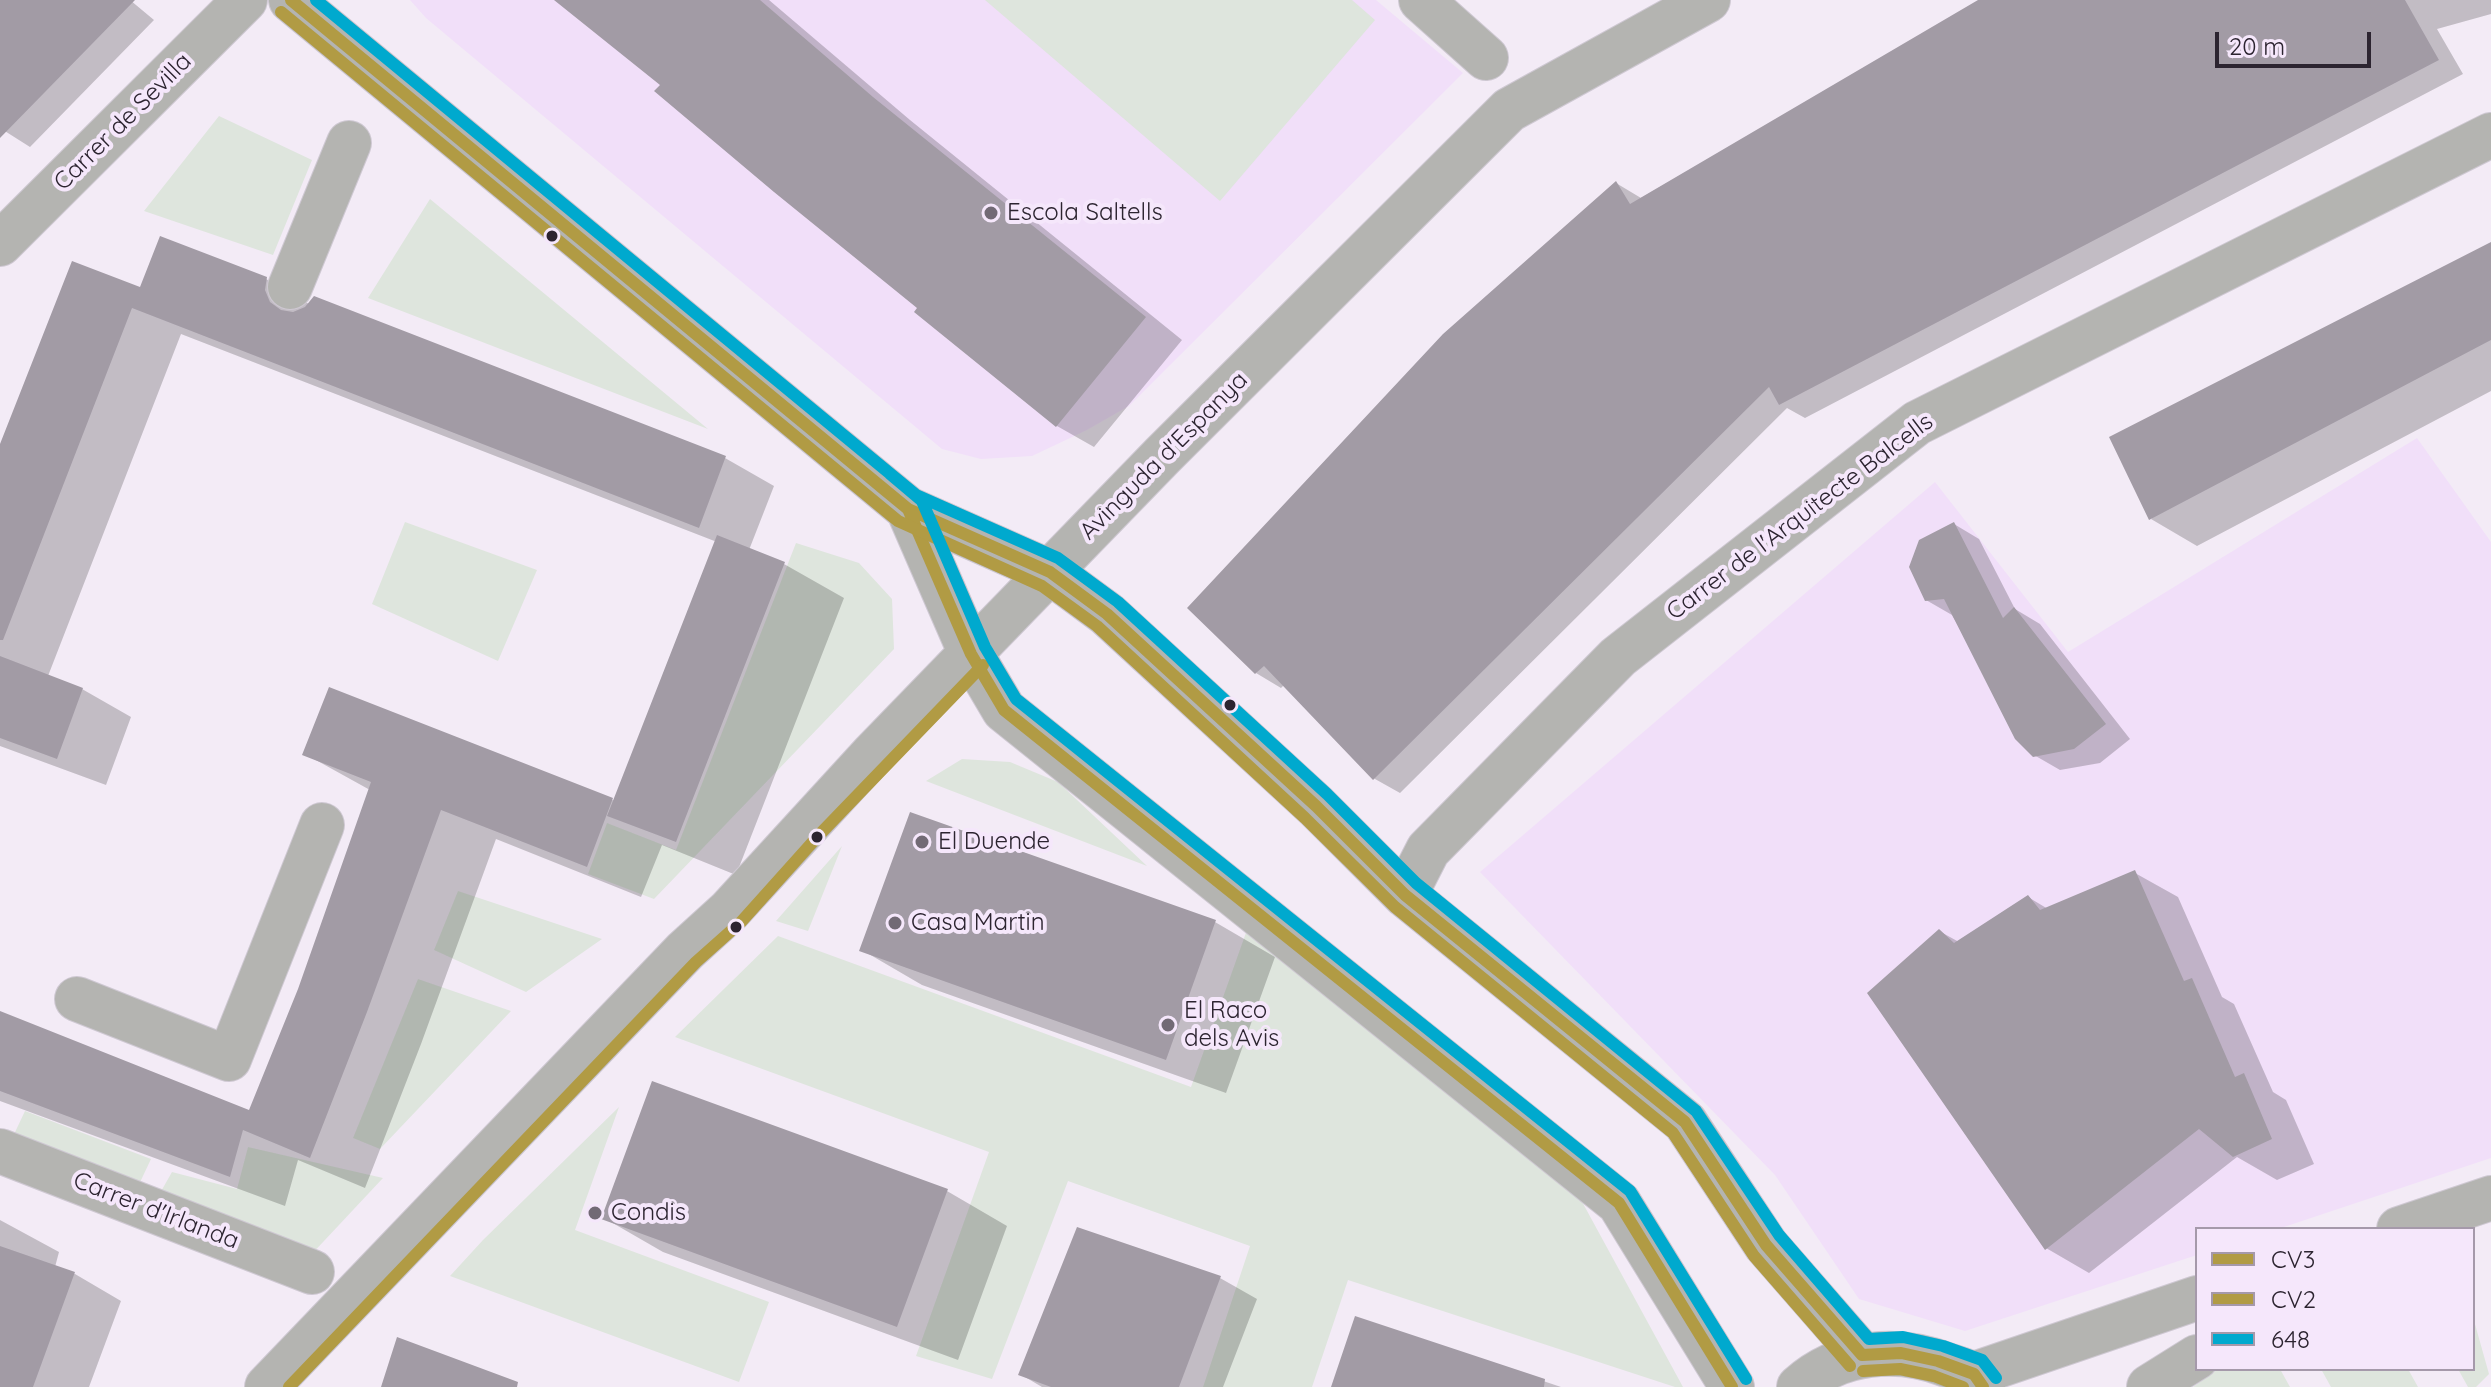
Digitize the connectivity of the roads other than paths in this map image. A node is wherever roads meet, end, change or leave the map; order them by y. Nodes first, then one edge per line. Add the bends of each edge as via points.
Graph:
1 (245, 0) edge
2 (291, 0) edge
3 (1421, 0) edge
4 (1708, 0) edge
5 (1486, 58) dead end
6 (2491, 135) edge
7 (349, 143) dead end
8 (0, 244) edge
9 (290, 287) dead end
10 (908, 509) junction
11 (1050, 572) junction
12 (971, 654) junction
13 (322, 825) dead end
14 (1405, 895) junction
15 (77, 999) dead end
16 (0, 1151) edge
17 (2475, 1218) edge
18 (2413, 1227) edge
19 (312, 1272) dead end
20 (2195, 1299) edge
21 (1862, 1355) junction
22 (2195, 1358) edge
23 (1978, 1380) edge
24 (267, 1387) edge
25 (1732, 1387) edge
26 (1799, 1387) edge
27 (2149, 1387) edge

1 - 8 street, Carrer de Sevilla
2 - 10 street
3 - 5 street
4 - 11 street, Avinguda d'Espanya via 1509,110
6 - 14 street, Carrer de l'Arquitecte Balcells via 1917,423 1618,657 1428,850
7 - 9 street
10 - 11 street
10 - 12 street
11 - 12 street, Avinguda d'Espanya
11 - 14 street via 1107,614 1231,726
12 - 24 street, Avinguda d'Espanya
12 - 25 street via 1004,710 1619,1203
13 - 15 street via 229,1059
14 - 21 street via 1685,1122 1766,1245
16 - 19 street, Carrer d'Irlanda
17 - 18 street
20 - 23 street
21 - 23 street via 1901,1353 1938,1361
21 - 26 street via 1831,1366
22 - 27 street

